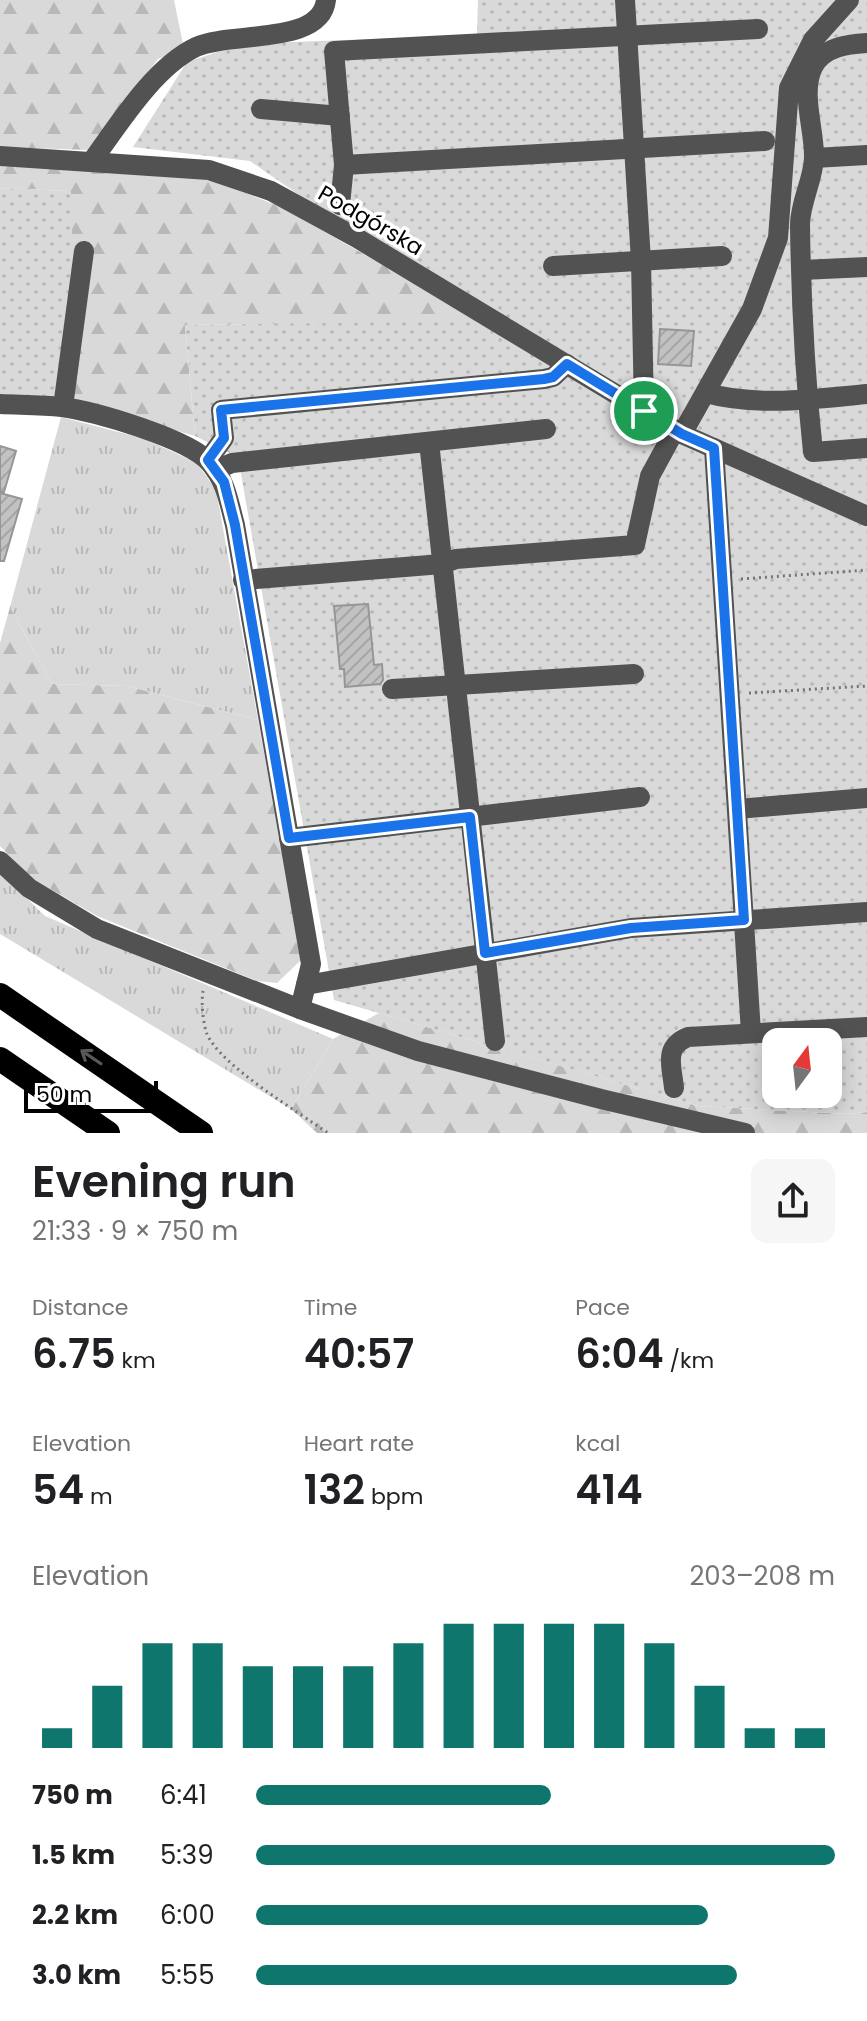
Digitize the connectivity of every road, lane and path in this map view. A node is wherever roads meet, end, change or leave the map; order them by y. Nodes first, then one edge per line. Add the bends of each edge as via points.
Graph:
1 (326, 0) edge
2 (625, 0) edge
3 (849, 0) edge
4 (758, 29) dead end
5 (627, 36) junction
6 (867, 43) edge
7 (261, 109) dead end
8 (340, 116) junction
9 (765, 141) dead end
10 (634, 148) junction
11 (867, 155) edge
12 (0, 156) edge
13 (814, 158) junction
14 (92, 161) junction
15 (344, 165) junction
16 (340, 205) dead end
17 (84, 251) dead end
18 (722, 256) dead end
19 (641, 261) junction
20 (553, 266) dead end
21 (867, 267) edge
22 (802, 270) junction
23 (567, 364) junction
24 (706, 393) junction
25 (867, 394) edge
26 (807, 399) junction
27 (0, 404) edge
28 (63, 407) junction
29 (644, 411) junction
30 (546, 429) dead end
31 (679, 432) junction
32 (429, 442) junction
33 (714, 448) junction
34 (867, 448) edge
35 (212, 465) junction
36 (867, 516) edge
37 (442, 564) junction
38 (867, 570) edge
39 (243, 580) junction
40 (722, 581) junction
41 (634, 674) dead end
42 (456, 685) junction
43 (867, 686) edge
44 (392, 689) dead end
45 (729, 694) junction
46 (640, 797) dead end
47 (867, 798) edge
48 (737, 809) junction
49 (470, 817) junction
50 (289, 838) junction
51 (0, 861) edge
52 (867, 912) edge
53 (744, 920) junction
54 (485, 953) junction
55 (206, 971) junction
56 (306, 985) junction
57 (0, 995) edge
58 (300, 1009) junction
59 (867, 1027) edge
60 (751, 1033) junction
61 (495, 1041) dead end
62 (0, 1059) edge
63 (674, 1088) dead end
64 (108, 1133) edge
65 (201, 1133) edge
66 (328, 1133) edge
67 (745, 1133) edge

1 - 14 street via 325,10 310,24 286,34 228,38 196,47 170,64
2 - 5 street
3 - 24 street via 813,40 789,88 778,238 752,309
4 - 5 street
5 - 8 street via 334,51
5 - 10 street
6 - 13 street via 827,52 813,67 809,91
7 - 8 street
8 - 15 street
9 - 10 street
10 - 15 street
10 - 19 street
11 - 13 street
12 - 14 street, Podgórska
13 - 22 street via 800,220
14 - 23 street, Podgórska via 209,170 271,191
15 - 16 street
17 - 28 street
18 - 19 street
19 - 20 street
19 - 29 street
21 - 22 street
22 - 26 street
23 - 29 street, Podgórska
23 - 35 street via 544,379 221,410 224,438
24 - 26 street via 782,402
24 - 31 street
25 - 26 street
26 - 34 street via 813,452
27 - 28 street
28 - 35 street via 127,423 183,445
29 - 31 street, Podgórska
30 - 32 street
31 - 33 street, Podgórska
31 - 37 street via 650,476 635,545
32 - 35 street
32 - 37 street
33 - 36 street, Podgórska
33 - 40 street
35 - 39 street via 224,482
37 - 39 street
37 - 42 street
38 - 40 path
39 - 50 street
40 - 45 street
41 - 42 street
42 - 44 street
42 - 49 street
43 - 45 path
45 - 48 street
46 - 49 street
47 - 48 street
48 - 53 street
49 - 50 street
49 - 54 street
50 - 56 street via 311,964
51 - 55 street via 29,888 97,929
52 - 53 street
53 - 54 street via 631,928
53 - 60 street
54 - 56 street
54 - 61 street
55 - 58 street
55 - 66 path via 202,999 207,1035 232,1066
56 - 58 street
65 -> 57 highway
58 - 67 street via 418,1051
59 - 60 street
60 - 63 street via 676,1041 670,1052
62 - 64 highway

